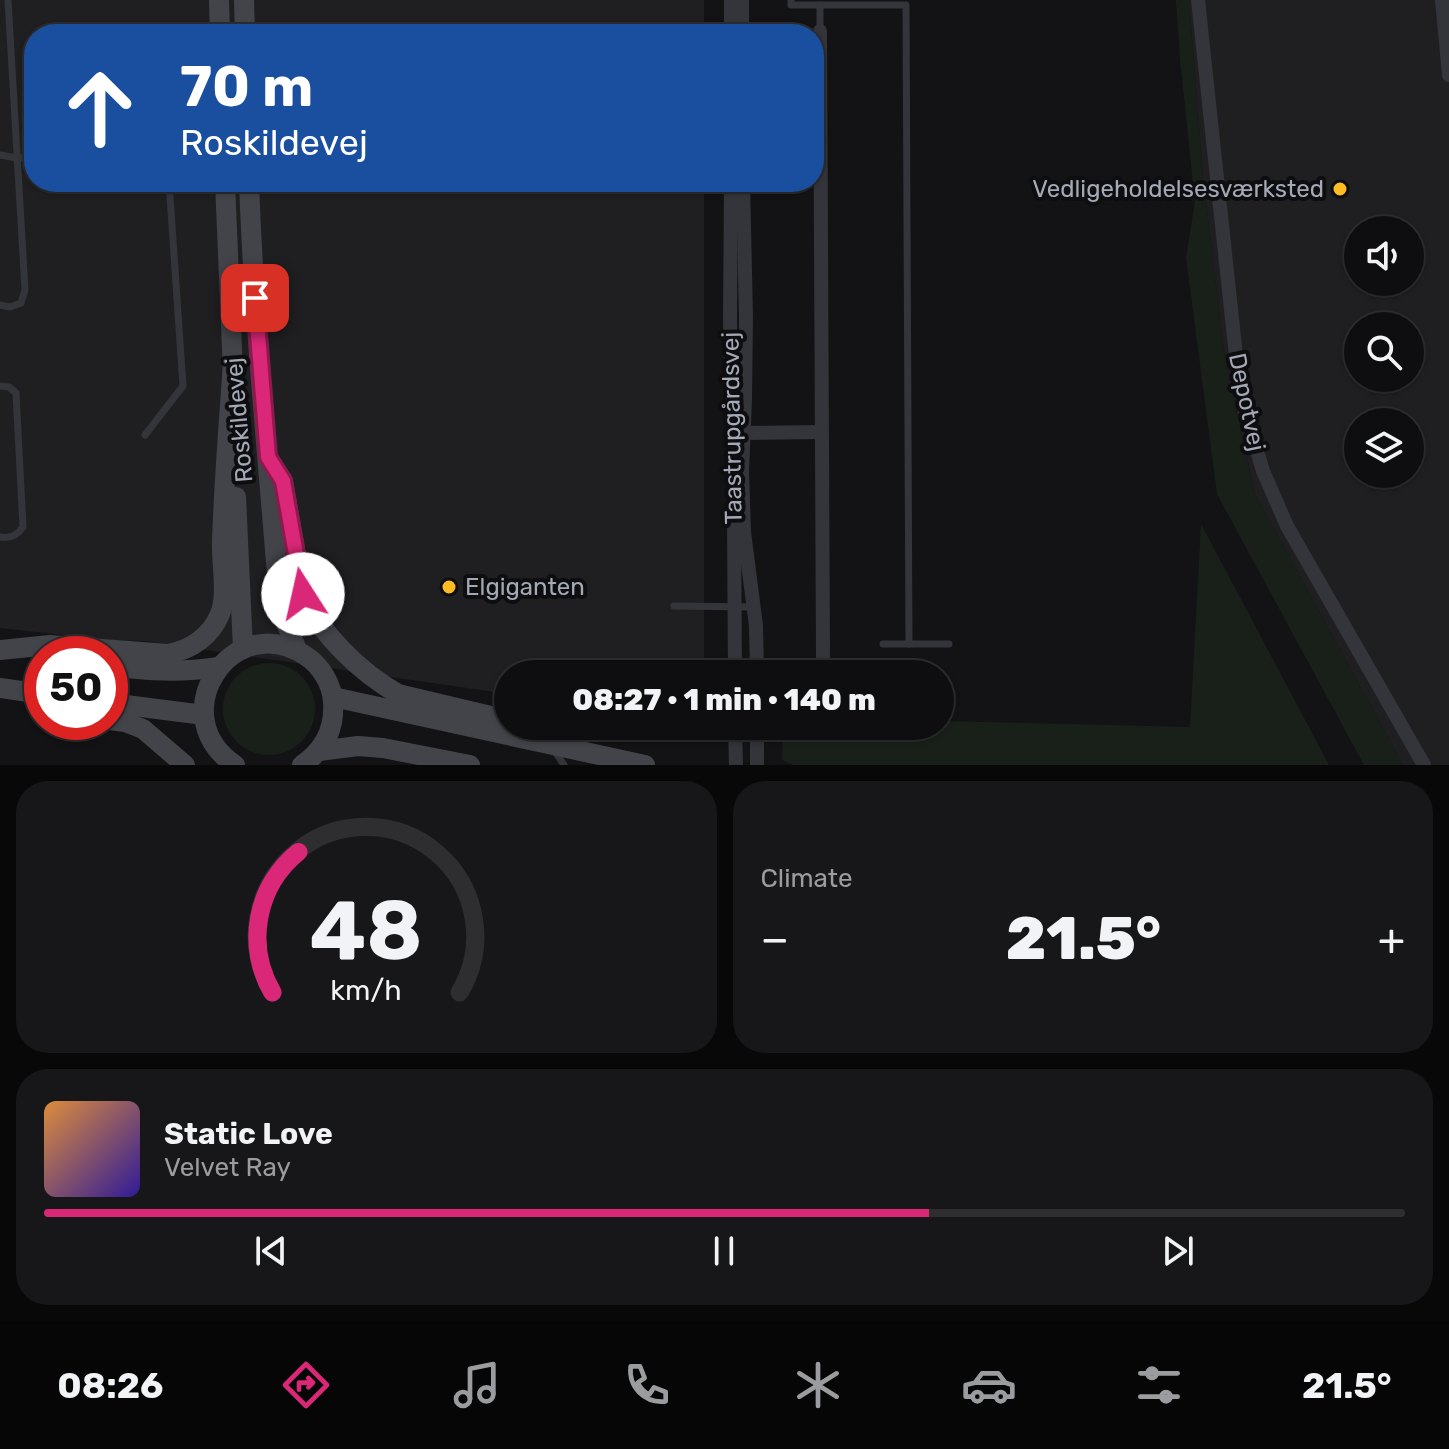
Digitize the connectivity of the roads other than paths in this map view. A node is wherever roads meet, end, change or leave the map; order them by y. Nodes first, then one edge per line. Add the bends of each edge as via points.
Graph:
1 (8, 0) edge
2 (219, 0) edge
3 (244, 0) edge
4 (731, 0) edge
5 (742, 0) edge
6 (791, 0) edge
7 (1198, 0) edge
8 (1442, 0) edge
9 (820, 5) junction
10 (220, 24) edge
11 (245, 24) edge
12 (731, 24) edge
13 (742, 24) edge
14 (820, 24) edge
15 (1449, 75) edge
16 (0, 155) edge
17 (17, 158) junction
18 (24, 158) edge
19 (170, 192) edge
20 (225, 192) edge
21 (249, 192) edge
22 (731, 192) edge
23 (743, 192) edge
24 (821, 192) edge
25 (0, 305) edge
26 (233, 362) junction
27 (0, 386) edge
28 (822, 432) junction
29 (744, 433) junction
30 (145, 435) dead end
31 (268, 457) junction
32 (0, 537) edge
33 (674, 606) dead end
34 (735, 607) junction
35 (754, 607) junction
36 (883, 644) dead end
37 (909, 644) junction
38 (949, 644) dead end
39 (243, 649) junction
40 (297, 650) junction
41 (0, 651) edge
42 (24, 654) edge
43 (823, 657) dead end
44 (735, 660) edge
45 (757, 660) edge
46 (219, 667) junction
47 (128, 668) edge
48 (0, 688) edge
49 (24, 691) edge
50 (333, 697) junction
51 (128, 705) edge
52 (204, 715) junction
53 (494, 717) edge
54 (128, 723) edge
55 (494, 730) edge
56 (537, 740) edge
57 (543, 740) edge
58 (735, 740) edge
59 (757, 740) edge
60 (319, 751) junction
61 (185, 765) edge
62 (235, 765) edge
63 (302, 765) edge
64 (470, 765) edge
65 (564, 765) edge
66 (645, 765) edge
67 (736, 765) edge
68 (757, 765) edge
69 (1424, 765) edge

1 - 17 lane
2 - 10 main road
3 - 11 main road
4 - 12 street
5 - 13 street
6 - 9 lane via 791,5
7 - 69 street, Depotvej via 1236,356 1255,446 1287,526
8 - 15 street
9 - 14 lane
9 - 37 lane via 906,5
16 - 17 lane
17 - 18 lane
17 - 25 lane via 25,290 21,303
19 - 30 lane via 183,386
20 - 26 main road, Roskildevej
21 - 31 main road, Roskildevej
22 - 34 street, Taastrupgårdsvej
23 - 29 street, Taastrupgårdsvej
24 - 28 street
26 - 39 main road, Roskildevej
26 - 41 main road via 223,605 214,624 196,644 168,654 50,645
27 - 32 lane via 16,393 23,527 8,539
28 - 29 street, Taastrupgårdsvej
28 - 43 street
29 - 35 street, Taastrupgårdsvej via 744,532
31 - 40 main road, Roskildevej via 279,599
31 - 53 main road via 283,481 303,594 321,628 398,694
33 - 34 lane
34 - 35 lane
34 - 44 street, Taastrupgårdsvej
35 - 45 street, Taastrupgårdsvej
36 - 37 lane
37 - 38 lane
39 - 40 main road via 270,644
39 - 46 main road
40 - 50 main road via 321,669
41 - 42 main road
46 - 47 main road via 180,672
46 - 52 main road via 206,690
48 - 49 main road
50 - 55 main road
50 - 60 main road via 334,717
51 - 52 main road
52 - 62 main road via 214,745
54 - 61 main road via 143,729
56 - 65 lane
57 - 66 main road
58 - 67 street
59 - 68 street
60 - 63 main road
60 - 64 main road via 383,748

